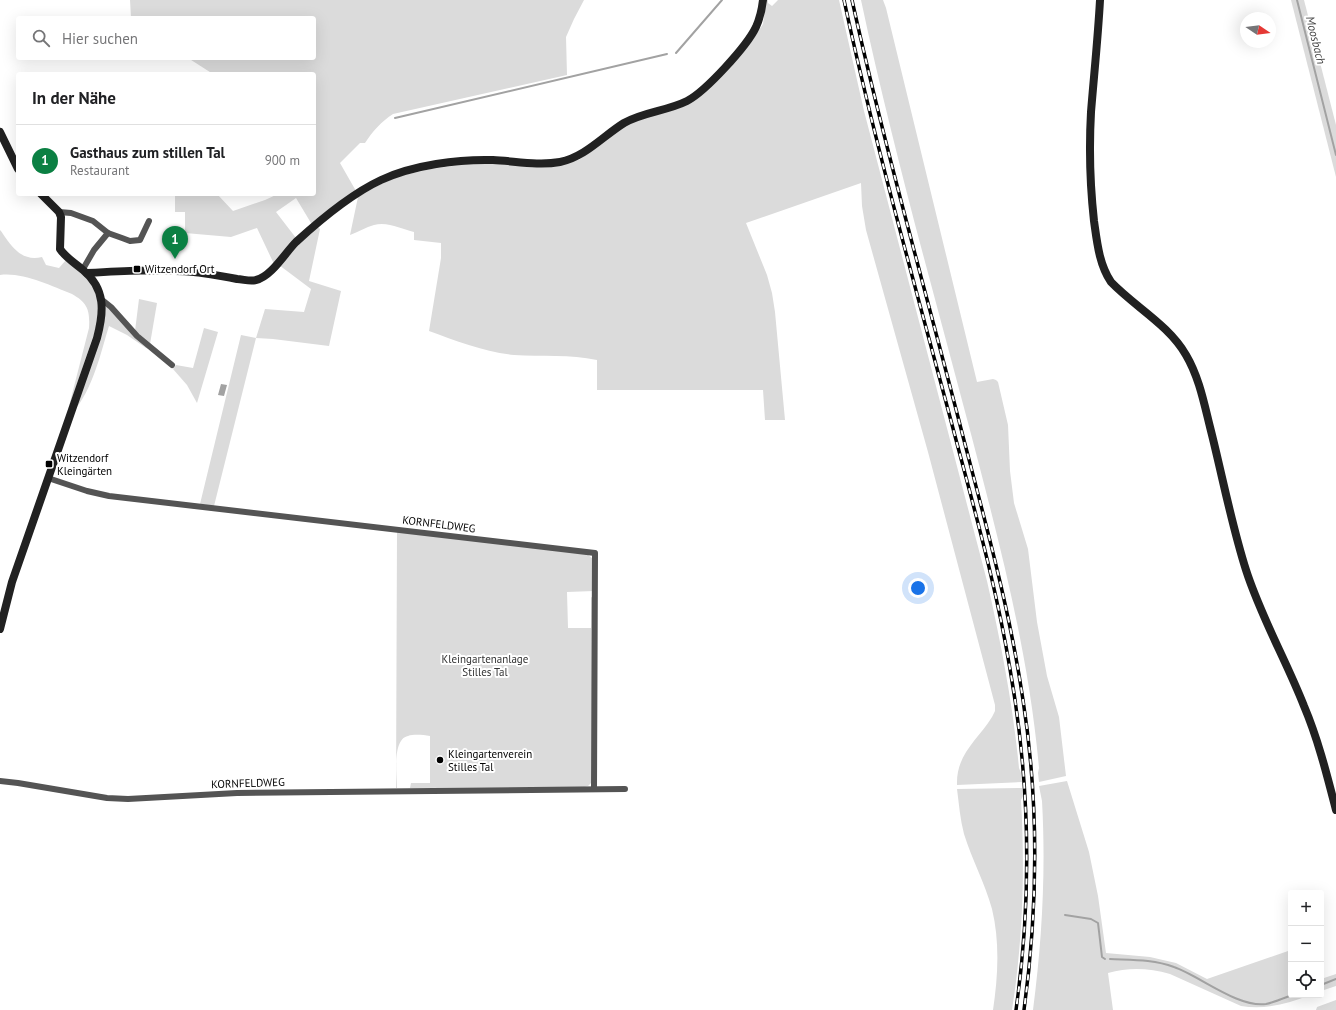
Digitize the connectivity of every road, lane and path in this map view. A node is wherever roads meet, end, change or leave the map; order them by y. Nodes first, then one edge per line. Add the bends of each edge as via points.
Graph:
1 (763, 0) edge
2 (1100, 0) edge
3 (0, 132) edge
4 (16, 165) edge
5 (43, 196) edge
6 (59, 212) junction
7 (149, 221) dead end
8 (108, 233) junction
9 (85, 271) junction
10 (101, 299) junction
11 (172, 365) dead end
12 (48, 478) junction
13 (0, 629) edge
14 (0, 781) edge
15 (594, 789) junction
16 (625, 789) dead end
17 (1336, 810) edge

1 - 9 street via 759,20 751,36 705,88 679,104 630,120 566,161 551,163 492,160 453,163 396,173 361,191 289,249 267,275 256,280 192,272
2 - 17 street via 1090,155 1094,215 1101,260 1111,282 1170,334 1184,351 1191,366 1208,418 1246,572 1312,727
3 - 4 street
5 - 6 street
6 - 8 street via 71,213 93,222
6 - 9 street via 60,249
7 - 8 street via 142,237 137,241
8 - 9 street via 94,250
9 - 10 street via 97,286
10 - 11 street
10 - 12 street via 102,316 96,338
12 - 13 street via 11,587
12 - 15 street, KORNFELDWEG via 108,496 595,553
14 - 15 street, KORNFELDWEG via 122,799 238,793
15 - 16 street, KORNFELDWEG

